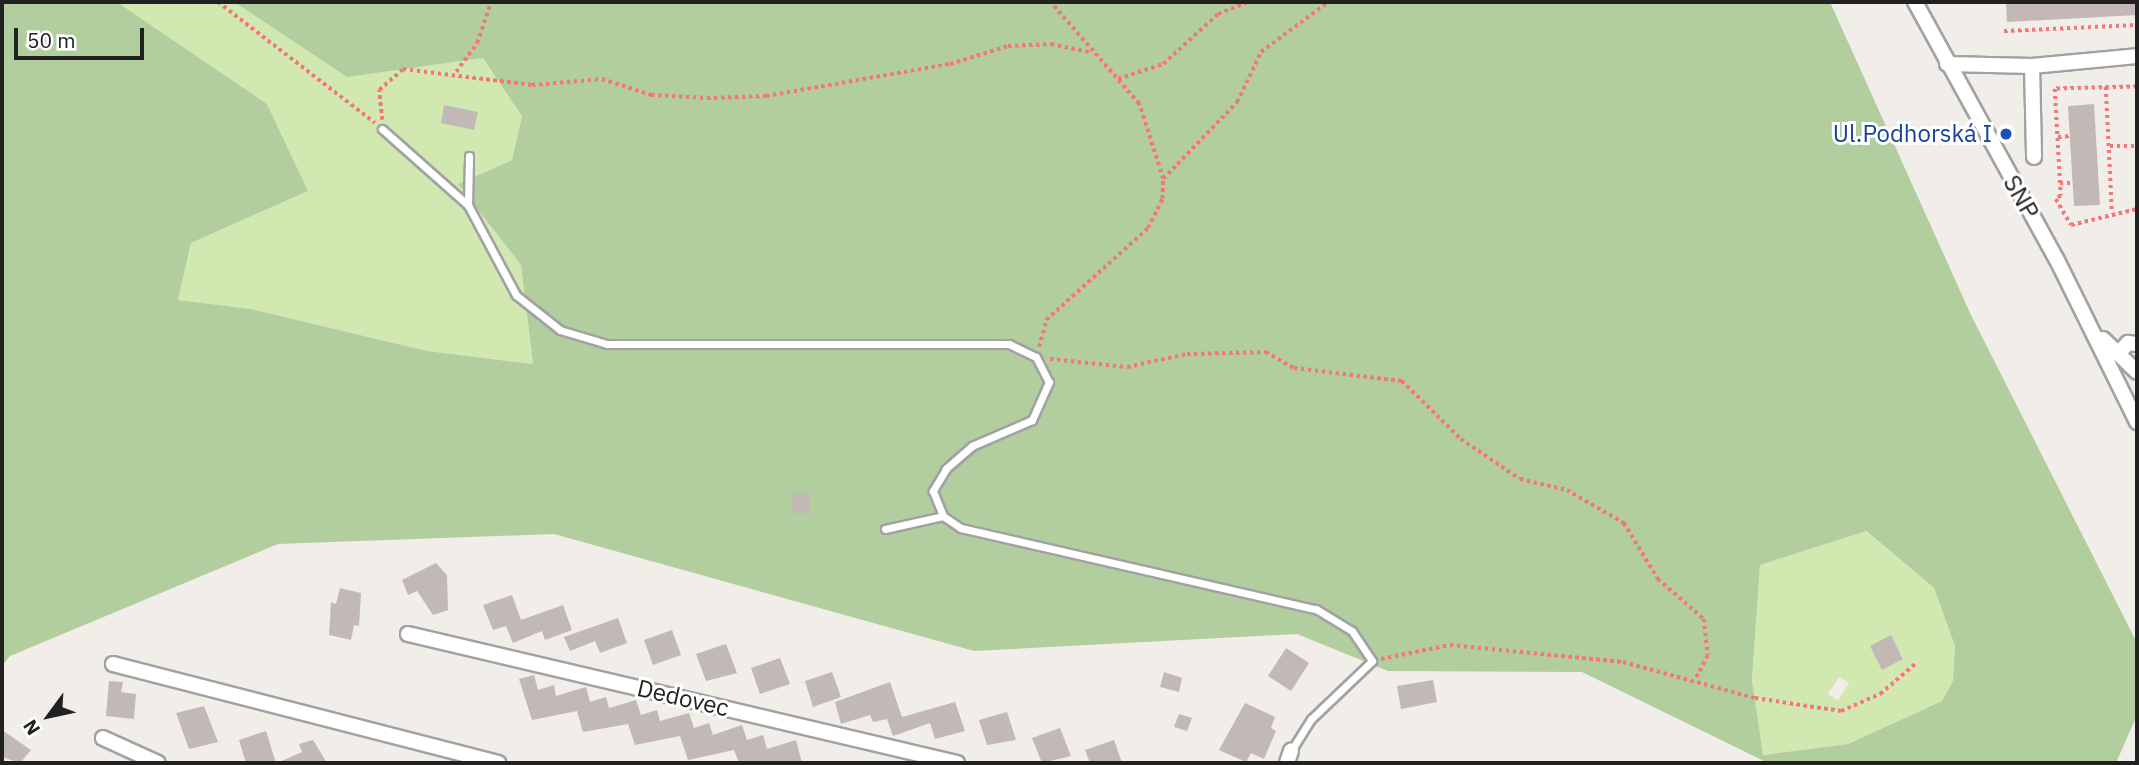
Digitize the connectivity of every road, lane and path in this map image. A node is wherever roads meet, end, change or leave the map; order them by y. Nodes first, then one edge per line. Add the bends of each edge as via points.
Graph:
1 (218, 2) edge
2 (491, 2) edge
3 (1050, 2) edge
4 (1248, 2) edge
5 (1328, 2) edge
6 (1915, 2) edge
7 (2137, 24) edge
8 (2004, 32) dead end
9 (1089, 52) junction
10 (2137, 56) edge
11 (1947, 64) junction
12 (2032, 66) junction
13 (456, 72) junction
14 (1118, 79) junction
15 (2137, 86) edge
16 (2106, 87) junction
17 (382, 129) junction
18 (2057, 136) junction
19 (2070, 136) dead end
20 (2110, 146) junction
21 (2137, 146) edge
22 (469, 156) dead end
23 (2034, 157) dead end
24 (1163, 179) junction
25 (2060, 183) junction
26 (2072, 183) dead end
27 (468, 205) junction
28 (2137, 209) edge
29 (2112, 211) junction
30 (2095, 331) junction
31 (2137, 344) edge
32 (2118, 355) junction
33 (1036, 357) junction
34 (2137, 372) edge
35 (2137, 422) edge
36 (943, 516) junction
37 (885, 529) dead end
38 (408, 634) dead end
39 (1372, 661) junction
40 (113, 664) dead end
41 (1915, 664) dead end
42 (1697, 677) junction
43 (103, 738) dead end
44 (1289, 757) edge
45 (158, 763) edge
46 (499, 763) edge
47 (957, 763) edge

1 - 17 path
2 - 13 path via 477,43
3 - 9 path
4 - 14 path via 1219,13 1163,64
5 - 24 path via 1261,52 1237,102
6 - 11 street, SNP
7 - 8 path
9 - 13 path via 1051,44 1008,46 950,64 766,96 651,95 603,79 532,85
9 - 14 path
10 - 12 street
11 - 12 street
11 - 30 street, SNP
12 - 23 street, SNP
13 - 17 path via 403,69 379,90
14 - 24 path via 1139,104
15 - 16 path
16 - 18 path via 2055,89
16 - 20 path
17 - 27 lane
18 - 19 path
18 - 25 path
20 - 21 path
20 - 29 path
22 - 27 lane
24 - 33 path via 1163,199 1148,228 1045,320
25 - 26 path
25 - 29 path via 2056,199 2071,225
27 - 33 lane via 516,295 560,330 607,344 1009,344
28 - 29 path
30 - 32 street, SNP
30 - 35 street, SNP
31 - 32 street via 2128,343
32 - 34 street, SNP
33 - 36 lane via 1049,383 1032,421 972,446 946,469 933,491
33 - 42 path via 1127,367 1187,354 1266,352 1294,368 1402,381 1461,439 1520,479 1567,489 1624,523 1658,579 1704,619 1708,656
36 - 37 lane
36 - 39 lane via 961,528 1316,609 1366,644
38 - 47 street, Dedovec
39 - 42 path via 1450,645 1623,662
39 - 44 lane via 1311,719
40 - 46 street
41 - 42 path via 1880,694 1841,711 1755,698
43 - 45 street

